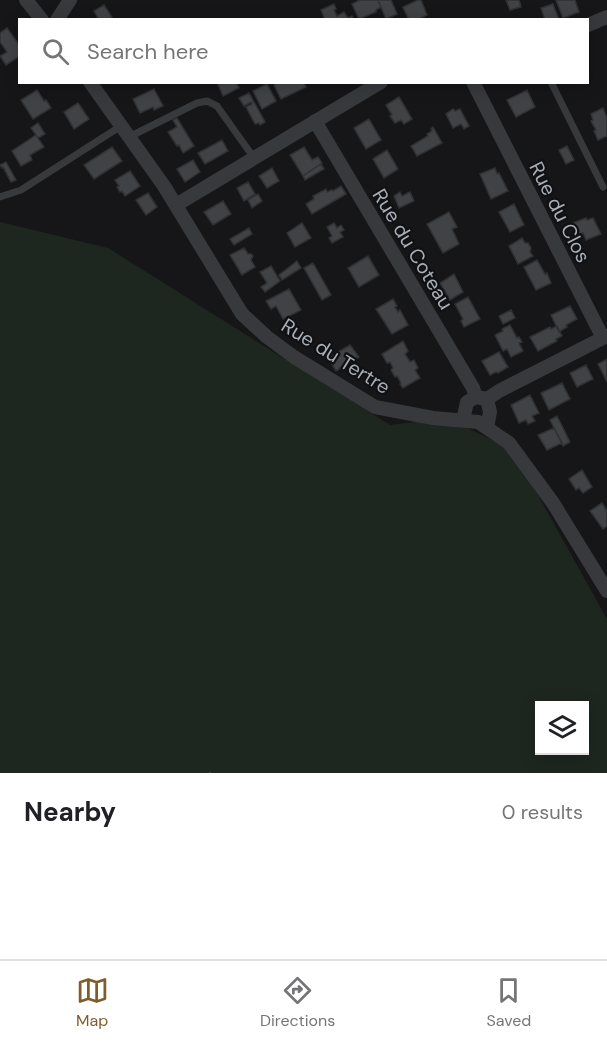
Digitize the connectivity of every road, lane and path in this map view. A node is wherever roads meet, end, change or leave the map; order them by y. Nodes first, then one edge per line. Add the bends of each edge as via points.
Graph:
1 (26, 0) edge
2 (70, 0) edge
3 (607, 17) edge
4 (40, 18) edge
5 (58, 18) edge
6 (589, 25) edge
7 (91, 84) edge
8 (378, 84) edge
9 (474, 84) edge
10 (552, 84) edge
11 (315, 121) junction
12 (125, 132) junction
13 (254, 158) junction
14 (603, 187) dead end
15 (0, 197) edge
16 (176, 205) junction
17 (605, 337) edge
18 (482, 398) junction
19 (463, 420) junction
20 (487, 428) junction
21 (607, 591) edge

1 - 4 street
2 - 5 street
3 - 6 street
7 - 12 street, Rue du Tertre
8 - 11 street
9 - 17 street, Rue du Clos
10 - 14 lane
11 - 13 street
11 - 18 street, Rue du Coteau
12 - 13 lane via 207,101 216,106
12 - 15 lane via 21,190
12 - 16 street, Rue du Tertre
13 - 16 street
16 - 19 street, Rue du Tertre via 242,315 267,337 375,408
17 - 18 street, Rue du Clos
18 - 19 street via 467,402
18 - 20 street, Rue du Coteau via 490,411
19 - 20 street, Rue du Tertre
20 - 21 street, Rue du Tertre via 509,443 554,502

